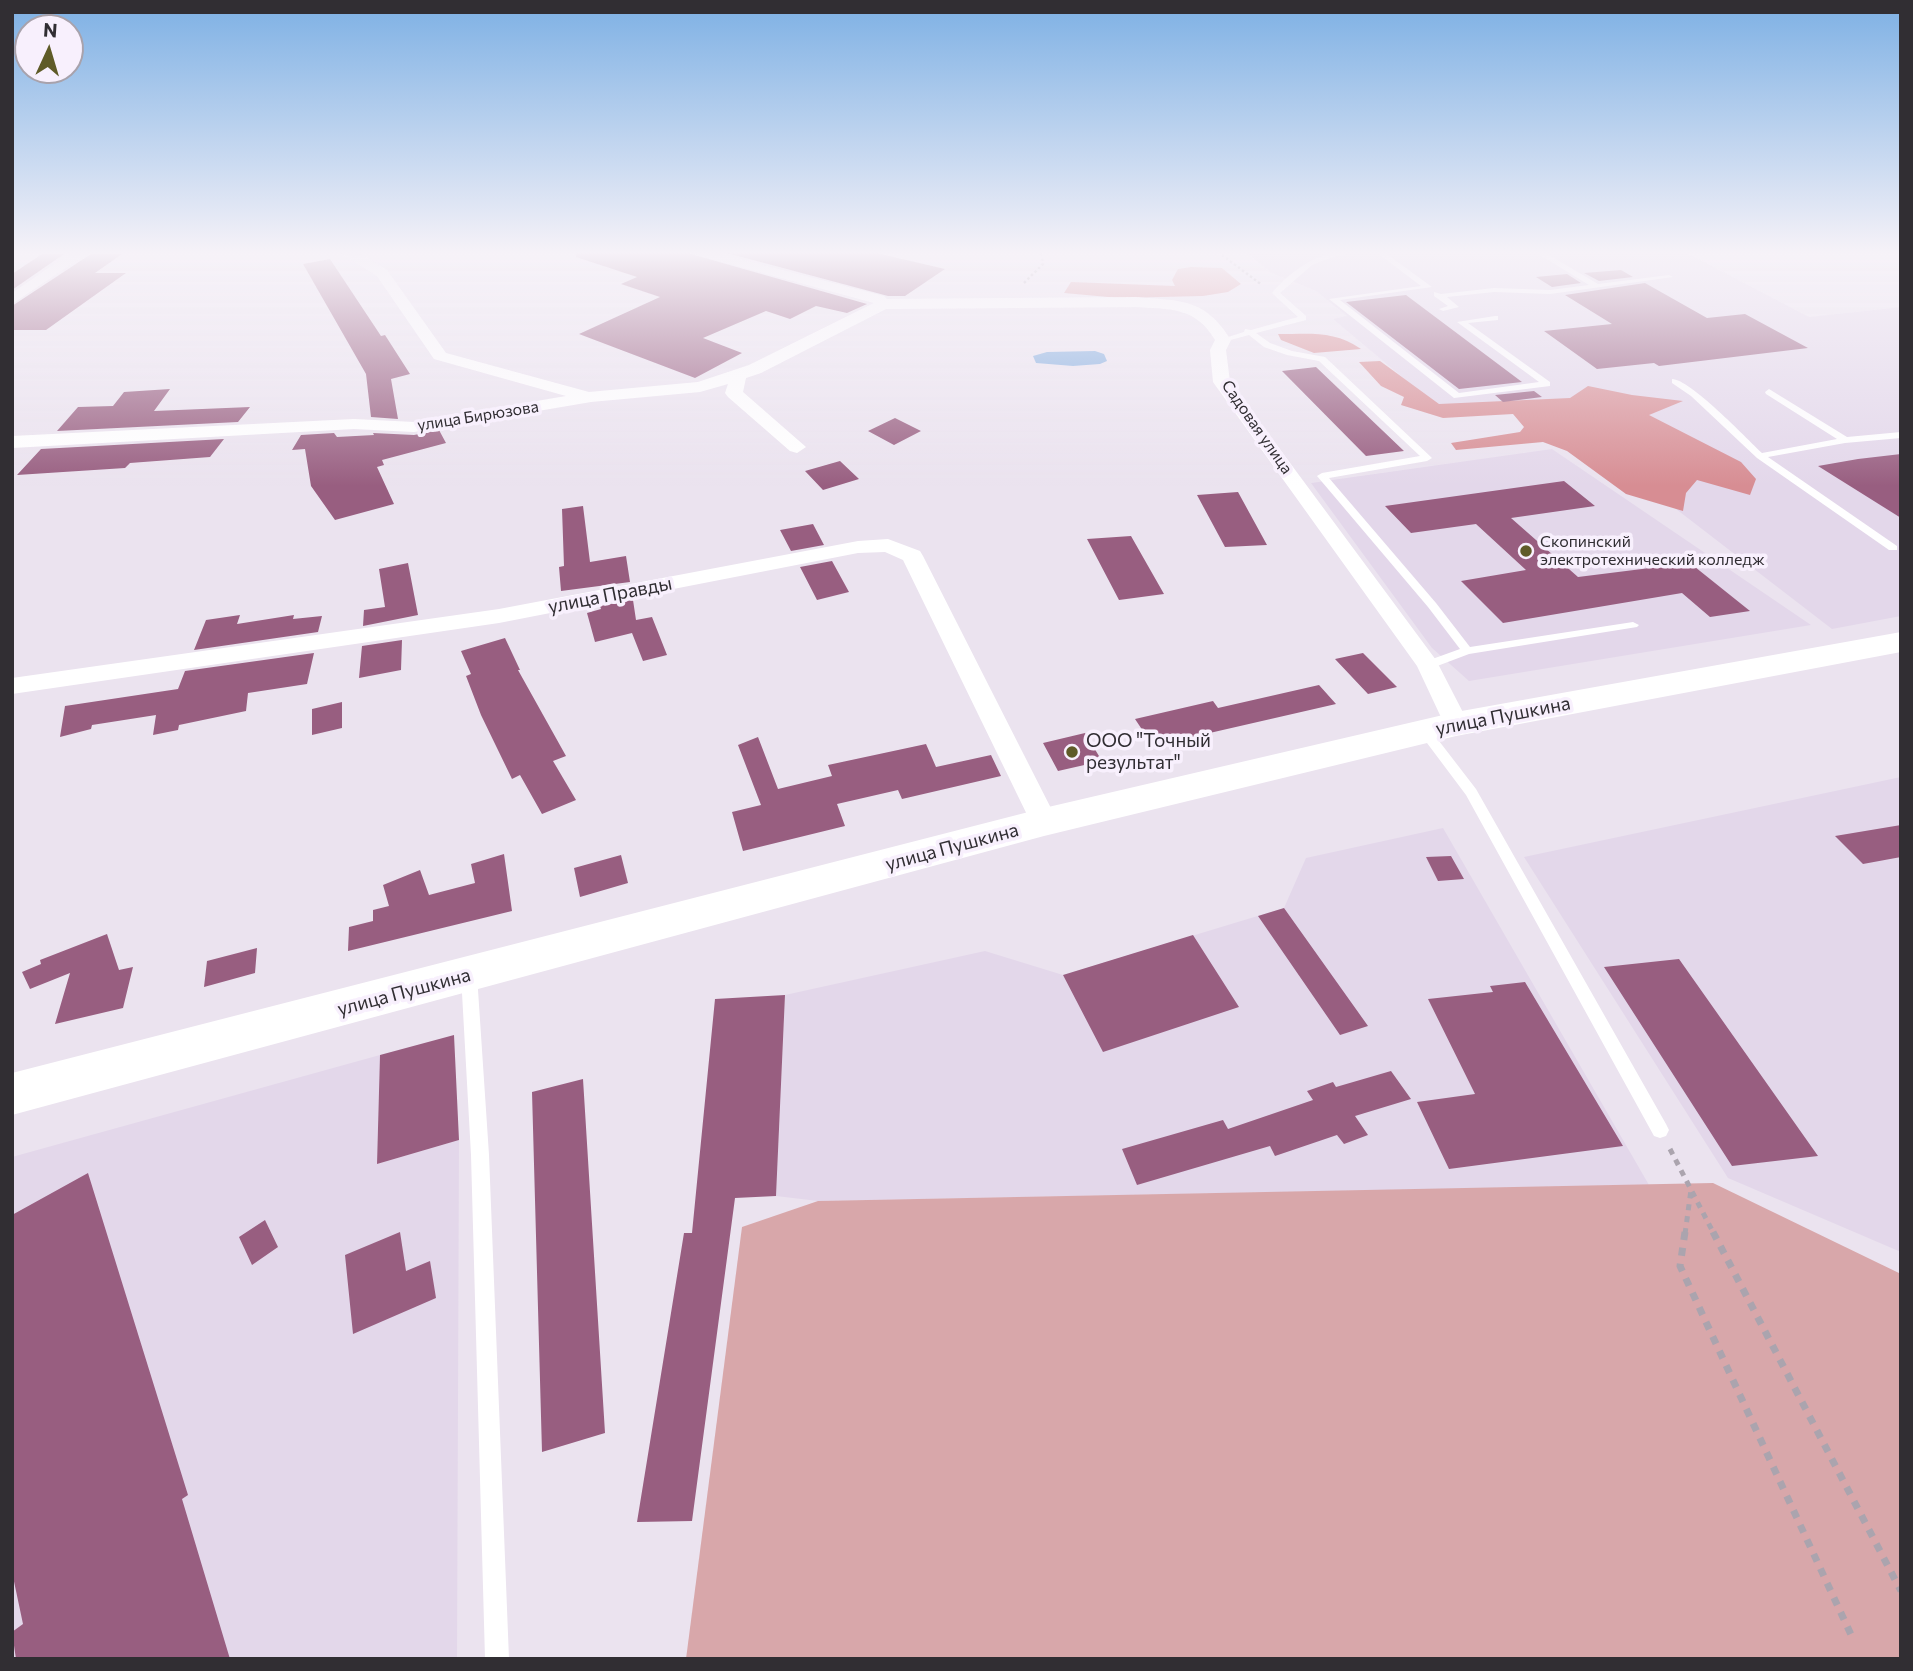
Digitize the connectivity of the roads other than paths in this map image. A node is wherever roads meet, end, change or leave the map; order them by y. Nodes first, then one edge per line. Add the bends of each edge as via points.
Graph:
1 (422, 330) edge
2 (832, 330) edge
3 (1217, 330) edge
4 (1252, 330) edge
5 (1373, 330) edge
6 (1472, 330) edge
7 (1248, 331) junction
8 (1223, 340) junction
9 (738, 375) junction
10 (1675, 381) dead end
11 (1769, 392) dead end
12 (591, 397) junction
13 (1901, 435) edge
14 (1845, 440) junction
15 (12, 442) edge
16 (797, 447) dead end
17 (1760, 456) junction
18 (1893, 548) dead end
19 (1633, 625) dead end
20 (1901, 642) edge
21 (1467, 651) junction
22 (1428, 665) junction
23 (12, 686) edge
24 (1440, 727) junction
25 (1044, 822) junction
26 (468, 975) junction
27 (12, 1094) edge
28 (1660, 1130) road end
29 (498, 1659) edge

1 - 12 street via 440,356
2 - 9 street, улица Бирюзова
3 - 8 street
4 - 7 lane
5 - 6 lane via 1457,396 1547,384
7 - 8 lane
7 - 21 lane via 1267,345 1322,359 1427,458 1322,476
8 - 22 street, Садовая улица via 1218,350 1222,382
9 - 12 street, улица Бирюзова via 700,387
9 - 16 street via 733,393
10 - 17 lane
11 - 14 lane
12 - 15 street, улица Бирюзова via 414,427 354,424
13 - 14 lane
14 - 17 lane
17 - 18 lane
19 - 21 lane
20 - 24 main road, улица Пушкина
21 - 22 lane
22 - 24 street, Садовая улица
23 - 25 street, улица Правды via 499,616 888,545 912,556
24 - 25 main road, улица Пушкина
24 - 28 lane via 1471,792
25 - 26 main road, улица Пушкина
26 - 27 main road, улица Пушкина
26 - 29 lane via 480,1155

